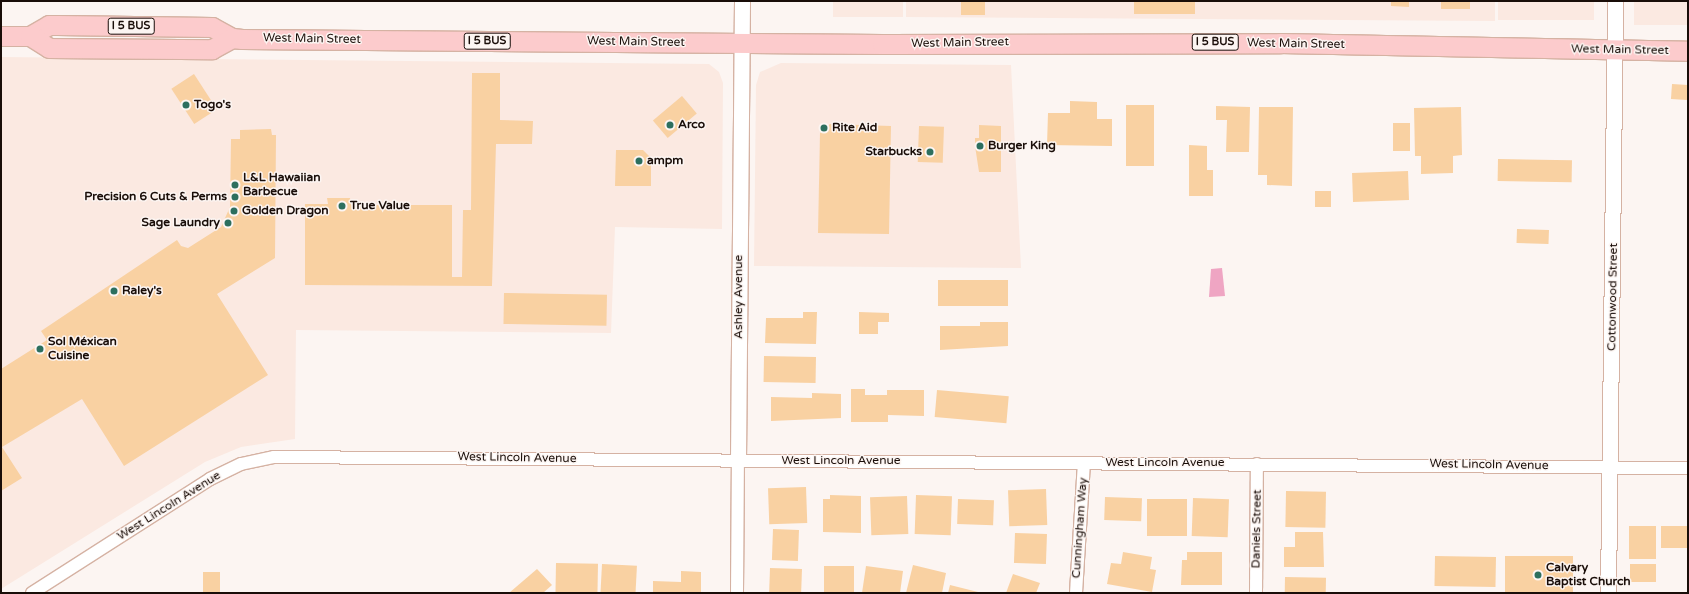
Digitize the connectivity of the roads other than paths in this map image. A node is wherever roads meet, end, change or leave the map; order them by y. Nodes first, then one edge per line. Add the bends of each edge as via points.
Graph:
1 (742, 1) edge
2 (1615, 1) edge
3 (1, 36) edge
4 (742, 43) junction
5 (1615, 50) junction
6 (1688, 51) edge
7 (738, 460) junction
8 (1084, 463) junction
9 (1257, 464) junction
10 (1610, 467) junction
11 (1688, 468) edge
12 (32, 593) edge
13 (737, 593) edge
14 (1076, 593) edge
15 (1256, 593) edge
16 (1608, 593) edge

1 - 4 street, Ashley Avenue
2 - 5 street, Cottonwood Street
3 - 4 main road, West Main Street / I 5 BUS via 30,36 49,25 197,26 212,27 232,38
4 - 5 main road, West Main Street / I 5 BUS via 1272,43
4 - 7 street, Ashley Avenue
5 - 6 main road, West Main Street / I 5 BUS
5 - 10 street, Cottonwood Street
7 - 8 street, West Lincoln Avenue
7 - 12 street, West Lincoln Avenue via 310,456 258,460 210,479
7 - 13 street, Ashley Avenue
8 - 9 street, West Lincoln Avenue
8 - 14 street, Cunningham Way
9 - 10 street, West Lincoln Avenue
9 - 15 street, Daniels Street
10 - 11 street, West Lincoln Avenue
10 - 16 street, Cottonwood Street

